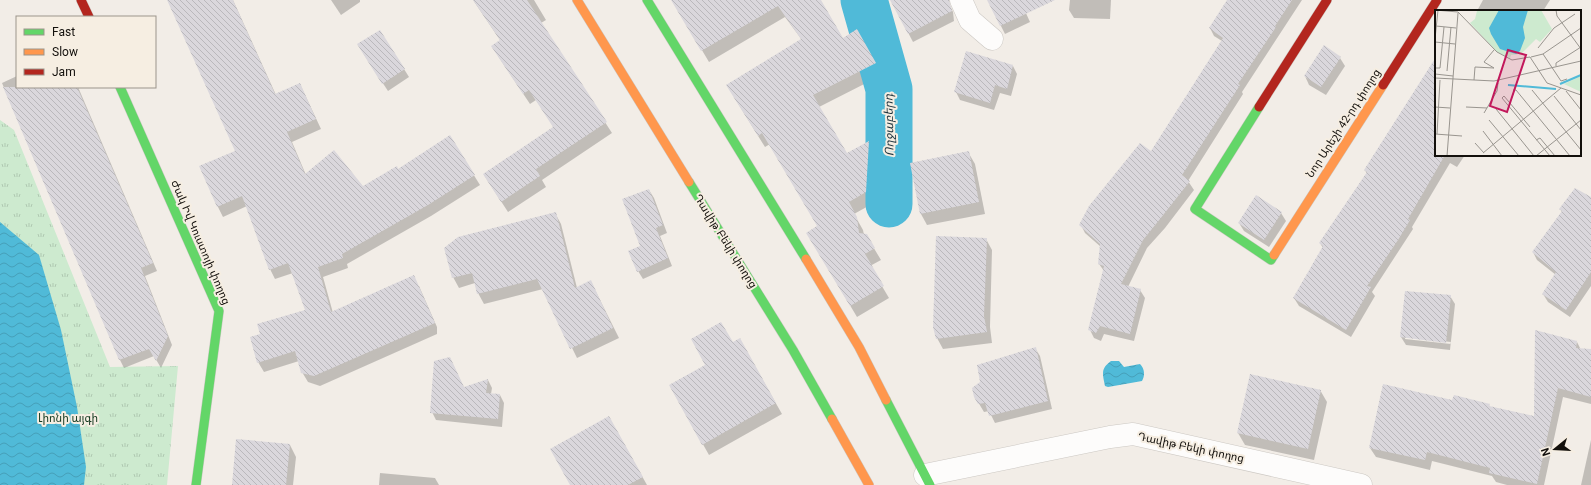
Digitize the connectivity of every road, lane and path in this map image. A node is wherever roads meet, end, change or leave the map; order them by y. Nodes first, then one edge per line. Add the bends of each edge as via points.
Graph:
1 (81, 0) edge
2 (577, 0) edge
3 (647, 0) edge
4 (961, 0) edge
5 (1327, 0) edge
6 (1437, 0) edge
7 (89, 16) edge
8 (992, 39) dead end
9 (120, 88) edge
10 (928, 480) edge
11 (196, 485) edge
12 (869, 485) edge
13 (1361, 485) edge

1 - 7 main road
2 - 12 main road, Դավիթ Բեկի փողոց via 793,350
3 - 10 main road, Դավիթ Բեկի փողոց via 859,347
4 - 8 street via 970,20
5 - 6 main road, Նոր Արեշի 42-րդ փողոց via 1195,209 1271,260
9 - 11 main road, Ժակ Իվ Կուստոյի փողոց via 219,310
10 - 13 street, Դավիթ Բեկի փողոց via 1133,434

